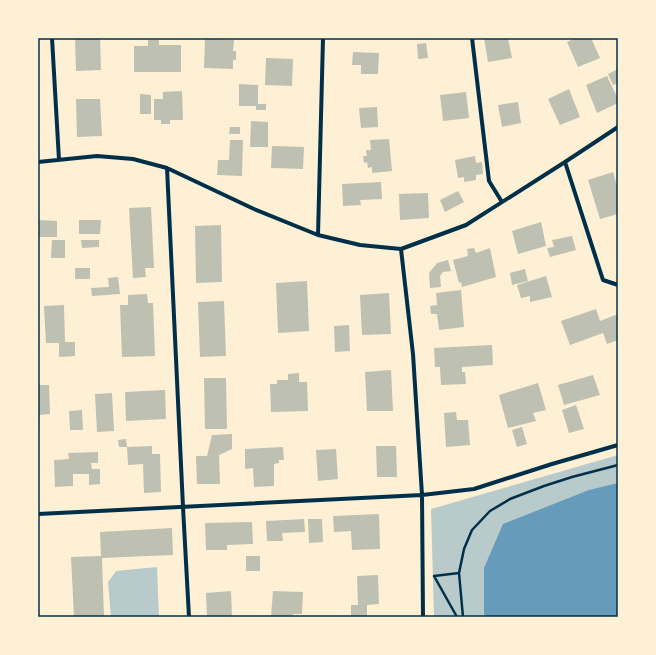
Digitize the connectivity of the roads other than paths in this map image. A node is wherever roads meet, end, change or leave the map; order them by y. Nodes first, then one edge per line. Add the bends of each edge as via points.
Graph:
1 (52, 38) edge
2 (323, 38) edge
3 (472, 38) edge
4 (618, 127) edge
5 (59, 160) junction
6 (38, 162) edge
7 (564, 162) junction
8 (167, 168) junction
9 (502, 202) junction
10 (318, 234) junction
11 (401, 249) junction
12 (618, 284) edge
13 (618, 445) edge
14 (422, 495) junction
15 (183, 507) junction
16 (38, 514) edge
17 (190, 617) edge
18 (424, 617) edge

1 - 5 street
2 - 10 street
3 - 9 street via 489,181
4 - 7 street
5 - 6 street
5 - 8 street via 97,156 133,159
7 - 9 street
7 - 12 street via 602,280
8 - 10 street via 254,209
8 - 15 street
9 - 11 street via 466,225
10 - 11 street via 360,245
11 - 14 street via 413,354
13 - 14 street via 474,489
14 - 15 street
14 - 18 street
15 - 16 street
15 - 17 street

